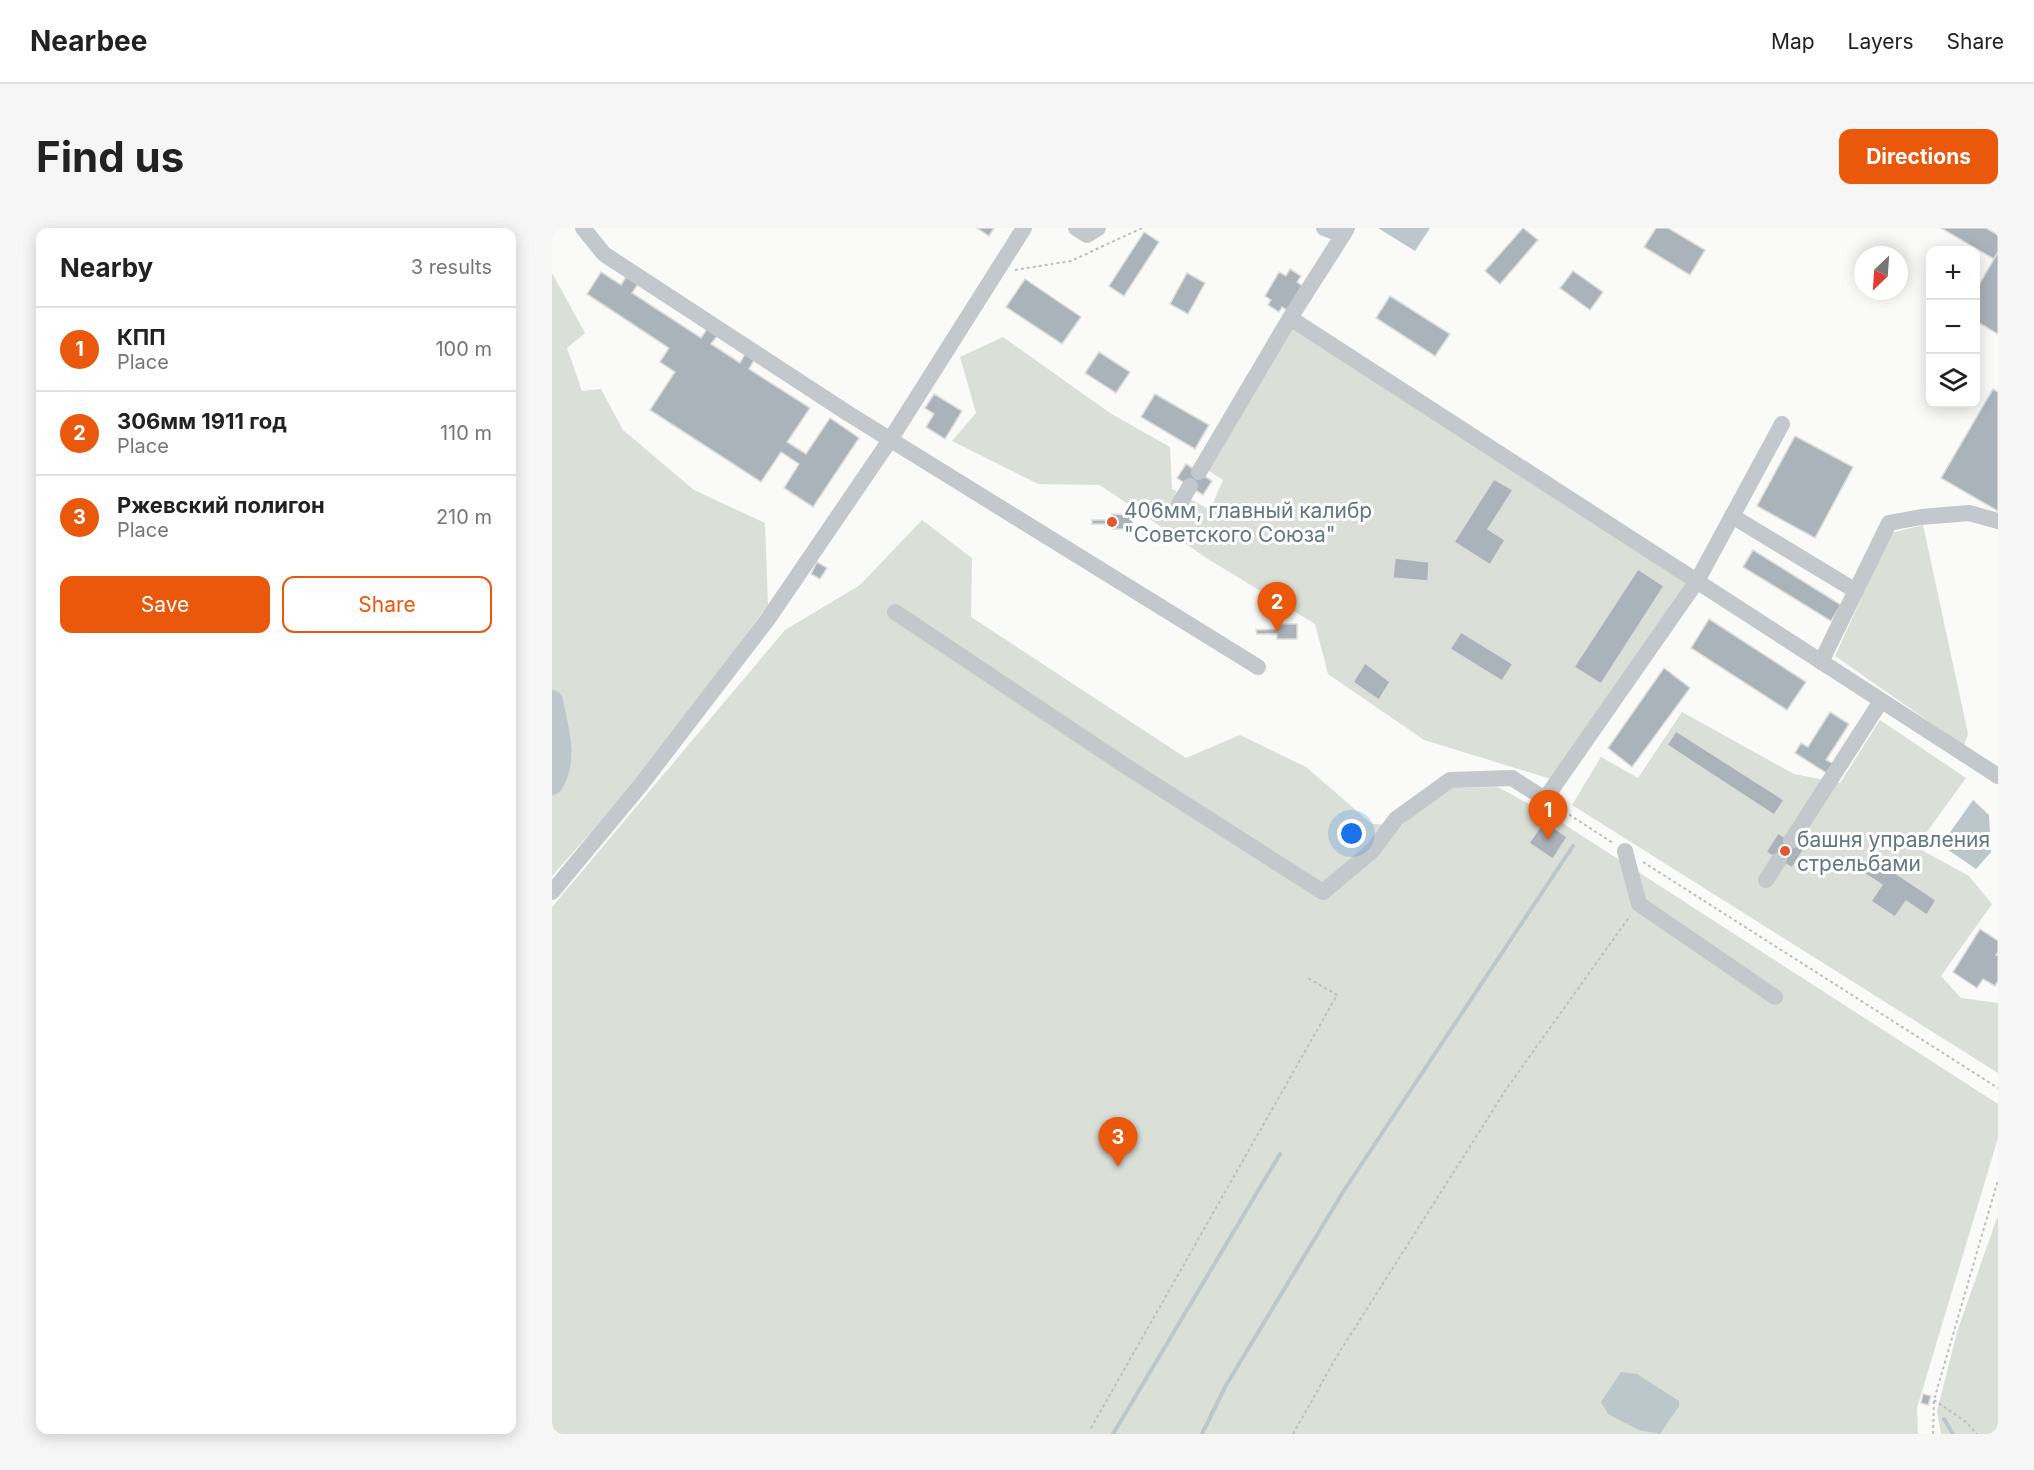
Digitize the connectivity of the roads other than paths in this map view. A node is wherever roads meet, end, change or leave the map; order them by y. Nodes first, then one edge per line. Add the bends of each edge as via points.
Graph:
1 (583, 228) edge
2 (1024, 228) edge
3 (1076, 228) edge
4 (1098, 228) edge
5 (1324, 228) edge
6 (1345, 231) edge
7 (1290, 318) junction
8 (1782, 424) dead end
9 (890, 440) junction
10 (1178, 506) dead end
11 (1732, 516) junction
12 (1998, 521) edge
13 (1697, 581) junction
14 (1856, 591) junction
15 (895, 612) dead end
16 (1821, 662) junction
17 (1258, 667) dead end
18 (1881, 701) junction
19 (1998, 776) edge
20 (1791, 841) dead end
21 (1625, 851) road end
22 (1779, 860) dead end
23 (1766, 880) dead end
24 (552, 892) edge
25 (1775, 997) dead end

1 - 9 lane via 604,254
2 - 9 lane
3 - 4 lane via 1087,235
5 - 6 lane
6 - 7 lane
7 - 10 lane
7 - 13 lane
8 - 11 lane
9 - 17 lane
9 - 24 lane via 768,619 640,786
11 - 13 lane
11 - 14 lane
12 - 14 lane via 1970,513 1889,524
13 - 15 lane via 1545,799 1512,778 1450,780 1396,819 1372,851 1323,892
13 - 16 lane
14 - 16 lane
16 - 18 lane
18 - 19 lane
18 - 20 lane
21 - 25 lane via 1639,904
22 - 23 lane

